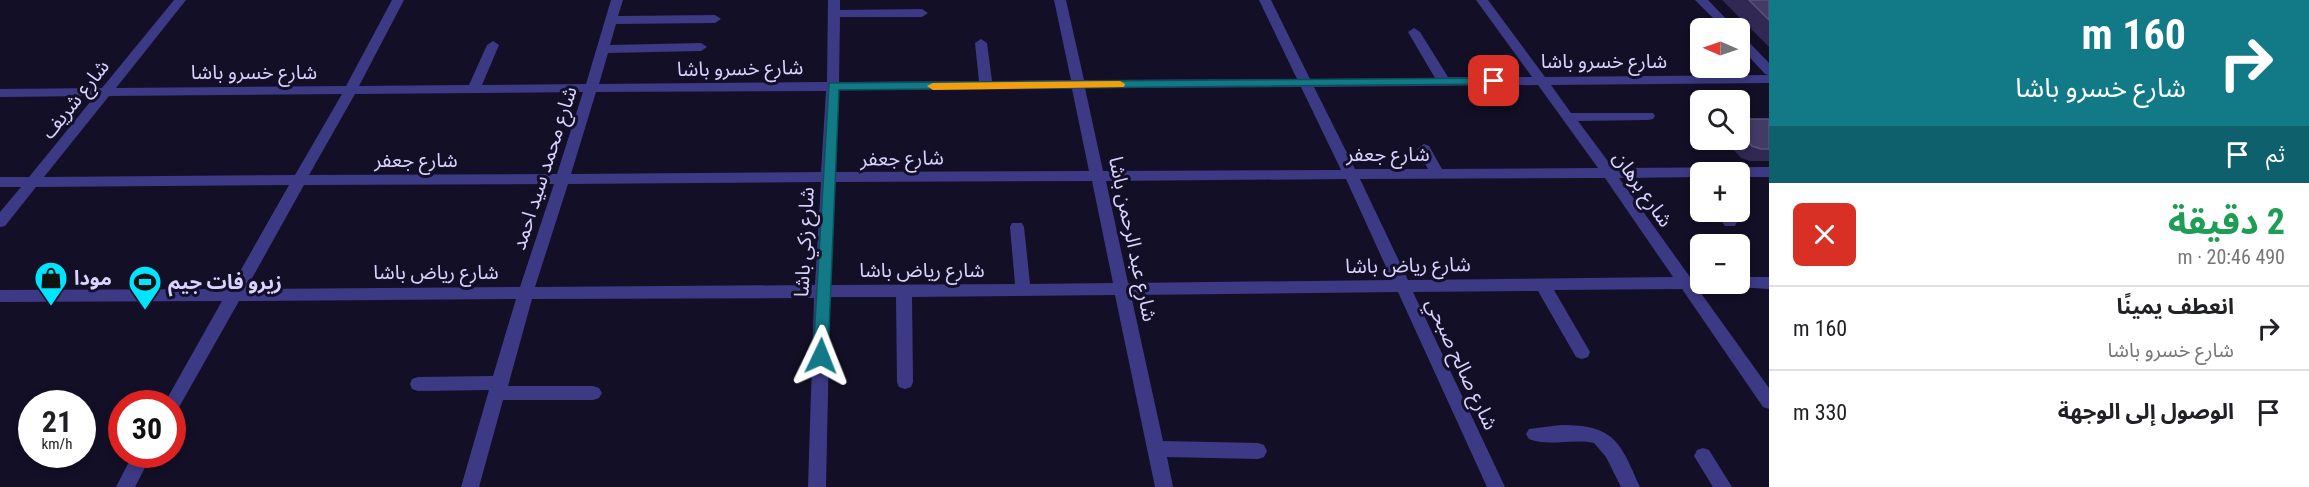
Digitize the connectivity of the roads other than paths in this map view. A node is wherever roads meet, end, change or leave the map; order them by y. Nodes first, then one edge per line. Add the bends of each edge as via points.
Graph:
1 (180, 0) edge
2 (398, 0) edge
3 (617, 0) edge
4 (1060, 0) edge
5 (1265, 0) edge
6 (1482, 0) edge
7 (1701, 0) edge
8 (834, 7) edge
9 (922, 13) dead end
10 (1719, 18) edge
11 (715, 19) dead end
12 (610, 20) junction
13 (1414, 32) dead end
14 (981, 43) dead end
15 (493, 45) dead end
16 (701, 47) dead end
17 (602, 49) junction
18 (1750, 50) edge
19 (1769, 70) edge
20 (1769, 79) edge
21 (1541, 81) junction
22 (1444, 82) junction
23 (1306, 83) junction
24 (1078, 85) junction
25 (833, 86) junction
26 (986, 86) junction
27 (591, 89) junction
28 (472, 90) junction
29 (350, 91) junction
30 (105, 92) junction
31 (0, 93) edge
32 (1648, 116) dead end
33 (1567, 117) junction
34 (1424, 149) dead end
35 (1608, 172) junction
36 (1769, 172) edge
37 (1350, 173) junction
38 (1437, 173) junction
39 (1750, 174) edge
40 (1098, 176) junction
41 (1690, 178) edge
42 (562, 179) junction
43 (829, 179) junction
44 (300, 180) junction
45 (0, 182) edge
46 (33, 182) junction
47 (0, 222) edge
48 (1017, 227) dead end
49 (1685, 283) junction
50 (1690, 283) edge
51 (1750, 283) edge
52 (1769, 283) edge
53 (1542, 284) junction
54 (1403, 286) junction
55 (1122, 289) junction
56 (1023, 290) junction
57 (822, 291) junction
58 (904, 291) junction
59 (526, 292) junction
60 (236, 294) junction
61 (0, 296) edge
62 (1582, 352) dead end
63 (905, 382) dead end
64 (418, 384) dead end
65 (498, 388) junction
66 (180, 390) edge
67 (593, 393) dead end
68 (1769, 402) edge
69 (1535, 434) dead end
70 (1156, 449) junction
71 (1258, 452) dead end
72 (1703, 456) dead end
73 (135, 468) edge
74 (125, 487) edge
75 (470, 487) edge
76 (817, 487) edge
77 (1164, 487) edge
78 (1496, 487) edge
79 (1631, 487) edge
80 (1723, 487) edge

1 - 30 street, شارع شريف
2 - 29 street
3 - 12 street, شارع محمد سيد احمد
4 - 24 street, شارع عبد الرحمن باشا
5 - 23 street, شارع صالح صبحي
6 - 21 street, شارع برهان
7 - 10 street
8 - 9 street
8 - 25 street, شارع زكي باشا
11 - 12 street
12 - 17 street, شارع محمد سيد احمد
13 - 22 street
14 - 26 street
15 - 28 street
16 - 17 street
17 - 27 street, شارع محمد سيد احمد
18 - 19 street
20 - 21 street, شارع خسرو باشا
21 - 22 street, شارع خسرو باشا
21 - 33 street, شارع برهان
22 - 23 street, شارع خسرو باشا
23 - 24 street, شارع خسرو باشا
23 - 37 street, شارع صالح صبحي
24 - 26 street, شارع خسرو باشا
24 - 40 street, شارع عبد الرحمن باشا
25 - 26 street, شارع خسرو باشا
25 - 27 street, شارع خسرو باشا
25 - 43 street, شارع زكي باشا
27 - 28 street, شارع خسرو باشا
27 - 42 street, شارع محمد سيد احمد
28 - 29 street, شارع خسرو باشا
29 - 30 street, شارع خسرو باشا
29 - 44 street
30 - 31 street, شارع خسرو باشا
30 - 46 street, شارع شريف
32 - 33 street
33 - 35 street, شارع برهان
34 - 38 street
35 - 38 street, شارع جعفر
35 - 41 street, شارع جعفر
35 - 49 street, شارع برهان
36 - 39 street, شارع جعفر
37 - 38 street, شارع جعفر
37 - 40 street, شارع جعفر
37 - 54 street, شارع صالح صبحي
40 - 43 street, شارع جعفر
40 - 55 street, شارع عبد الرحمن باشا
42 - 43 street, شارع جعفر
42 - 44 street, شارع جعفر
42 - 59 street, شارع محمد سيد احمد
43 - 57 street, شارع زكي باشا
44 - 46 street, شارع جعفر
44 - 60 street
45 - 46 street, شارع جعفر
46 - 47 street, شارع شريف
48 - 56 street
49 - 50 street, شارع رياض باشا
49 - 53 street, شارع رياض باشا
49 - 68 street, شارع برهان
51 - 52 street
53 - 54 street, شارع رياض باشا
53 - 62 street
54 - 55 street, شارع رياض باشا
54 - 78 street, شارع صالح صبحي
55 - 56 street, شارع رياض باشا
55 - 70 street, شارع عبد الرحمن باشا
56 - 58 street, شارع رياض باشا
57 - 58 street, شارع رياض باشا
57 - 59 street, شارع رياض باشا
57 - 76 street, شارع زكي باشا
58 - 63 street
59 - 60 street, شارع رياض باشا
59 - 65 street, شارع محمد سيد احمد
60 - 61 street, شارع رياض باشا
60 - 66 street
64 - 65 street
65 - 67 street
65 - 75 street, شارع محمد سيد احمد
69 - 79 street via 1600,438 1608,445
70 - 71 street
70 - 77 street, شارع عبد الرحمن باشا
72 - 80 street
73 - 74 street

